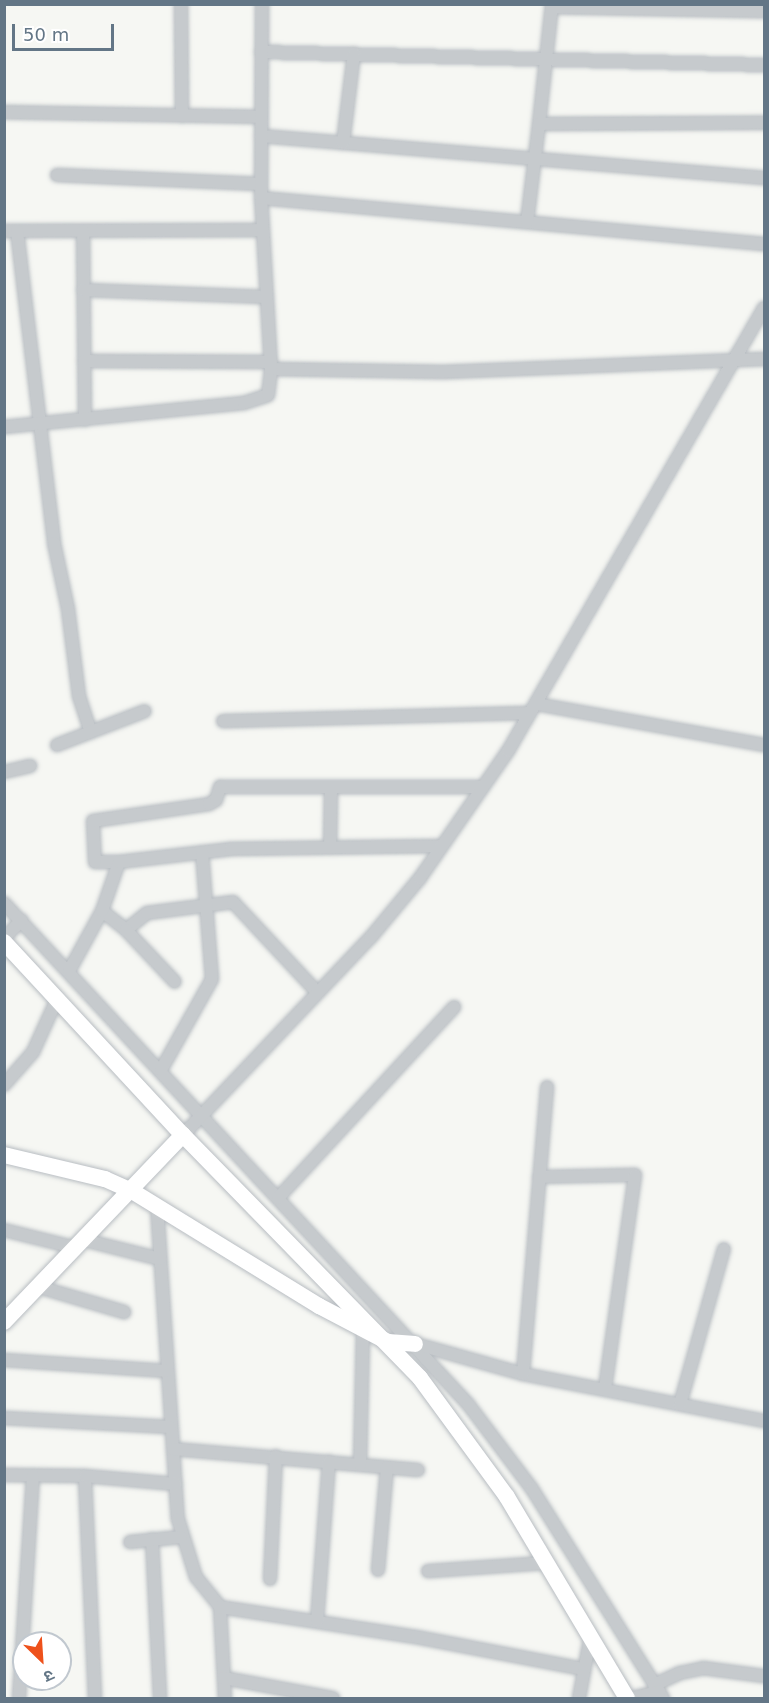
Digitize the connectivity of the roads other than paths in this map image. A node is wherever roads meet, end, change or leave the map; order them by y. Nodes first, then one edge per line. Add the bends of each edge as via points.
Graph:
1 (181, 4) edge
2 (262, 4) edge
3 (552, 6) edge
4 (765, 11) edge
5 (261, 52) junction
6 (354, 54) junction
7 (545, 59) junction
8 (765, 65) edge
9 (4, 112) edge
10 (182, 116) junction
11 (261, 117) junction
12 (765, 123) edge
13 (539, 124) junction
14 (261, 136) junction
15 (343, 143) junction
16 (533, 159) junction
17 (57, 175) dead end
18 (765, 178) edge
19 (261, 184) junction
20 (261, 198) junction
21 (528, 222) junction
22 (263, 230) junction
23 (11, 231) edge
24 (83, 231) junction
25 (765, 244) edge
26 (83, 290) junction
27 (267, 297) junction
28 (765, 308) edge
29 (765, 359) edge
30 (84, 361) junction
31 (735, 361) junction
32 (271, 365) junction
33 (85, 420) junction
34 (38, 424) junction
35 (4, 427) edge
36 (533, 709) junction
37 (145, 711) dead end
38 (223, 721) dead end
39 (91, 732) junction
40 (57, 745) dead end
41 (765, 745) edge
42 (30, 766) dead end
43 (4, 772) edge
44 (331, 787) junction
45 (483, 787) junction
46 (441, 846) junction
47 (330, 847) junction
48 (202, 852) junction
49 (119, 862) junction
50 (4, 903) edge
51 (207, 908) junction
52 (102, 911) junction
53 (126, 930) junction
54 (11, 932) edge
55 (69, 970) junction
56 (175, 982) dead end
57 (317, 992) junction
58 (57, 999) junction
59 (454, 1007) dead end
60 (161, 1070) junction
61 (4, 1084) edge
62 (547, 1087) dead end
63 (192, 1125) junction
64 (5, 1154) edge
65 (539, 1177) junction
66 (132, 1191) junction
67 (278, 1198) junction
68 (157, 1206) junction
69 (4, 1230) edge
70 (80, 1244) junction
71 (724, 1249) dead end
72 (160, 1259) junction
73 (39, 1287) junction
74 (124, 1312) dead end
75 (4, 1322) edge
76 (363, 1329) junction
77 (401, 1343) junction
78 (4, 1360) edge
79 (167, 1371) junction
80 (523, 1374) junction
81 (605, 1388) junction
82 (680, 1404) junction
83 (4, 1419) edge
84 (765, 1421) edge
85 (170, 1427) junction
86 (172, 1449) junction
87 (276, 1456) junction
88 (329, 1461) junction
89 (360, 1464) junction
90 (387, 1467) junction
91 (418, 1470) dead end
92 (4, 1475) edge
93 (33, 1475) junction
94 (85, 1476) junction
95 (176, 1484) junction
96 (181, 1537) junction
97 (152, 1539) junction
98 (130, 1542) dead end
99 (546, 1563) junction
100 (378, 1570) dead end
101 (428, 1571) dead end
102 (270, 1580) dead end
103 (220, 1607) junction
104 (316, 1621) junction
105 (590, 1640) junction
106 (584, 1669) junction
107 (765, 1676) edge
108 (224, 1678) junction
109 (648, 1694) edge
110 (19, 1698) edge
111 (95, 1698) edge
112 (160, 1698) edge
113 (225, 1698) edge
114 (333, 1698) edge
115 (579, 1698) edge
116 (627, 1698) edge

1 - 10 street
2 - 5 street
3 - 4 street
3 - 7 street
5 - 6 street
5 - 11 street
6 - 7 street
6 - 15 street
7 - 8 street
7 - 13 street
9 - 10 street
10 - 11 street
11 - 14 street
12 - 13 street
13 - 16 street
14 - 15 street
14 - 19 street
15 - 16 street
16 - 18 street
16 - 21 street
17 - 19 street
19 - 20 street
20 - 21 street
20 - 22 street
21 - 25 street
22 - 24 street
22 - 27 street
23 - 24 street
23 - 34 street
24 - 26 street
26 - 27 street
26 - 30 street
27 - 32 street
28 - 31 street
29 - 31 street
30 - 32 street
30 - 33 street
31 - 32 street via 443,372
31 - 36 street
32 - 33 street via 268,395 257,401
33 - 34 street
34 - 35 street
34 - 39 street via 79,696
36 - 38 street
36 - 41 street
36 - 45 street
37 - 39 street
39 - 40 street
42 - 43 street
44 - 45 street
44 - 47 street
44 - 49 street via 220,787 216,800 209,804 96,819 92,825 93,859
45 - 46 street
46 - 47 street
46 - 57 street via 400,904
47 - 48 street
48 - 49 street
48 - 51 street
49 - 52 street
50 - 54 street
51 - 53 street via 147,913
51 - 57 street via 232,902
51 - 60 street via 212,979
52 - 53 street
52 - 55 street
53 - 56 street
54 - 55 street
54 - 58 street
55 - 60 street
57 - 63 street
58 - 61 street via 33,1052
58 - 63 street
59 - 67 street
60 - 63 street
62 - 65 street
63 - 66 street
63 - 67 street
63 - 77 street
64 - 66 street via 105,1179
65 - 80 street
65 - 81 street via 635,1175
66 - 68 street
66 - 70 street
67 - 77 street
68 - 72 street
68 - 76 street
69 - 70 street
70 - 72 street
70 - 73 street
71 - 82 street
72 - 79 street
73 - 74 street
73 - 75 street
76 - 77 street
76 - 89 street
77 - 80 street
77 - 99 street
77 - 109 street via 468,1404 532,1489
78 - 79 street
79 - 85 street
80 - 81 street
81 - 82 street
82 - 84 street
83 - 85 street
85 - 86 street
86 - 87 street
86 - 95 street
87 - 88 street
87 - 102 street
88 - 89 street
88 - 104 street
89 - 90 street
90 - 91 street
90 - 100 street
92 - 93 street
93 - 94 street
93 - 110 street
94 - 95 street
94 - 111 street
95 - 96 street
96 - 97 street
96 - 103 street via 196,1577
97 - 98 street
97 - 112 street
99 - 101 street
99 - 105 street
103 - 104 street
103 - 108 street
104 - 106 street
105 - 106 street
105 - 116 street
106 - 115 street
107 - 109 street via 704,1668 680,1673
108 - 113 street
108 - 114 street

